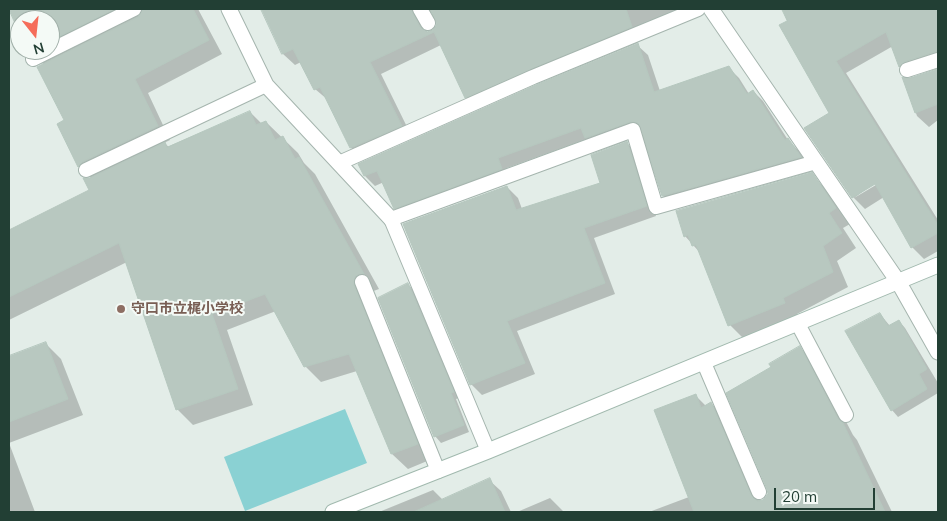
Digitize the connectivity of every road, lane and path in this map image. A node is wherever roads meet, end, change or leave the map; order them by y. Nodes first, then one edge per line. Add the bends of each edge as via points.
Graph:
1 (134, 9) edge
2 (229, 9) edge
3 (420, 9) edge
4 (698, 9) edge
5 (712, 9) edge
6 (428, 23) dead end
7 (60, 46) edge
8 (938, 60) edge
9 (907, 70) dead end
10 (266, 85) junction
11 (816, 162) junction
12 (339, 163) junction
13 (86, 170) dead end
14 (391, 219) junction
15 (938, 265) edge
16 (362, 282) dead end
17 (899, 282) junction
18 (798, 324) junction
19 (938, 352) edge
20 (704, 363) junction
21 (846, 415) dead end
22 (488, 451) junction
23 (438, 471) junction
24 (759, 492) dead end
25 (333, 512) edge

1 - 7 lane
2 - 10 street
3 - 6 lane
4 - 12 lane via 533,77
5 - 11 street
8 - 9 lane
10 - 12 street
10 - 13 lane
11 - 14 lane via 656,207 633,130
11 - 17 street
12 - 14 street
14 - 22 lane
15 - 17 street
16 - 23 lane
17 - 18 street
17 - 19 street
18 - 20 street
18 - 21 lane
20 - 22 street
20 - 24 lane
22 - 23 street
23 - 25 street

